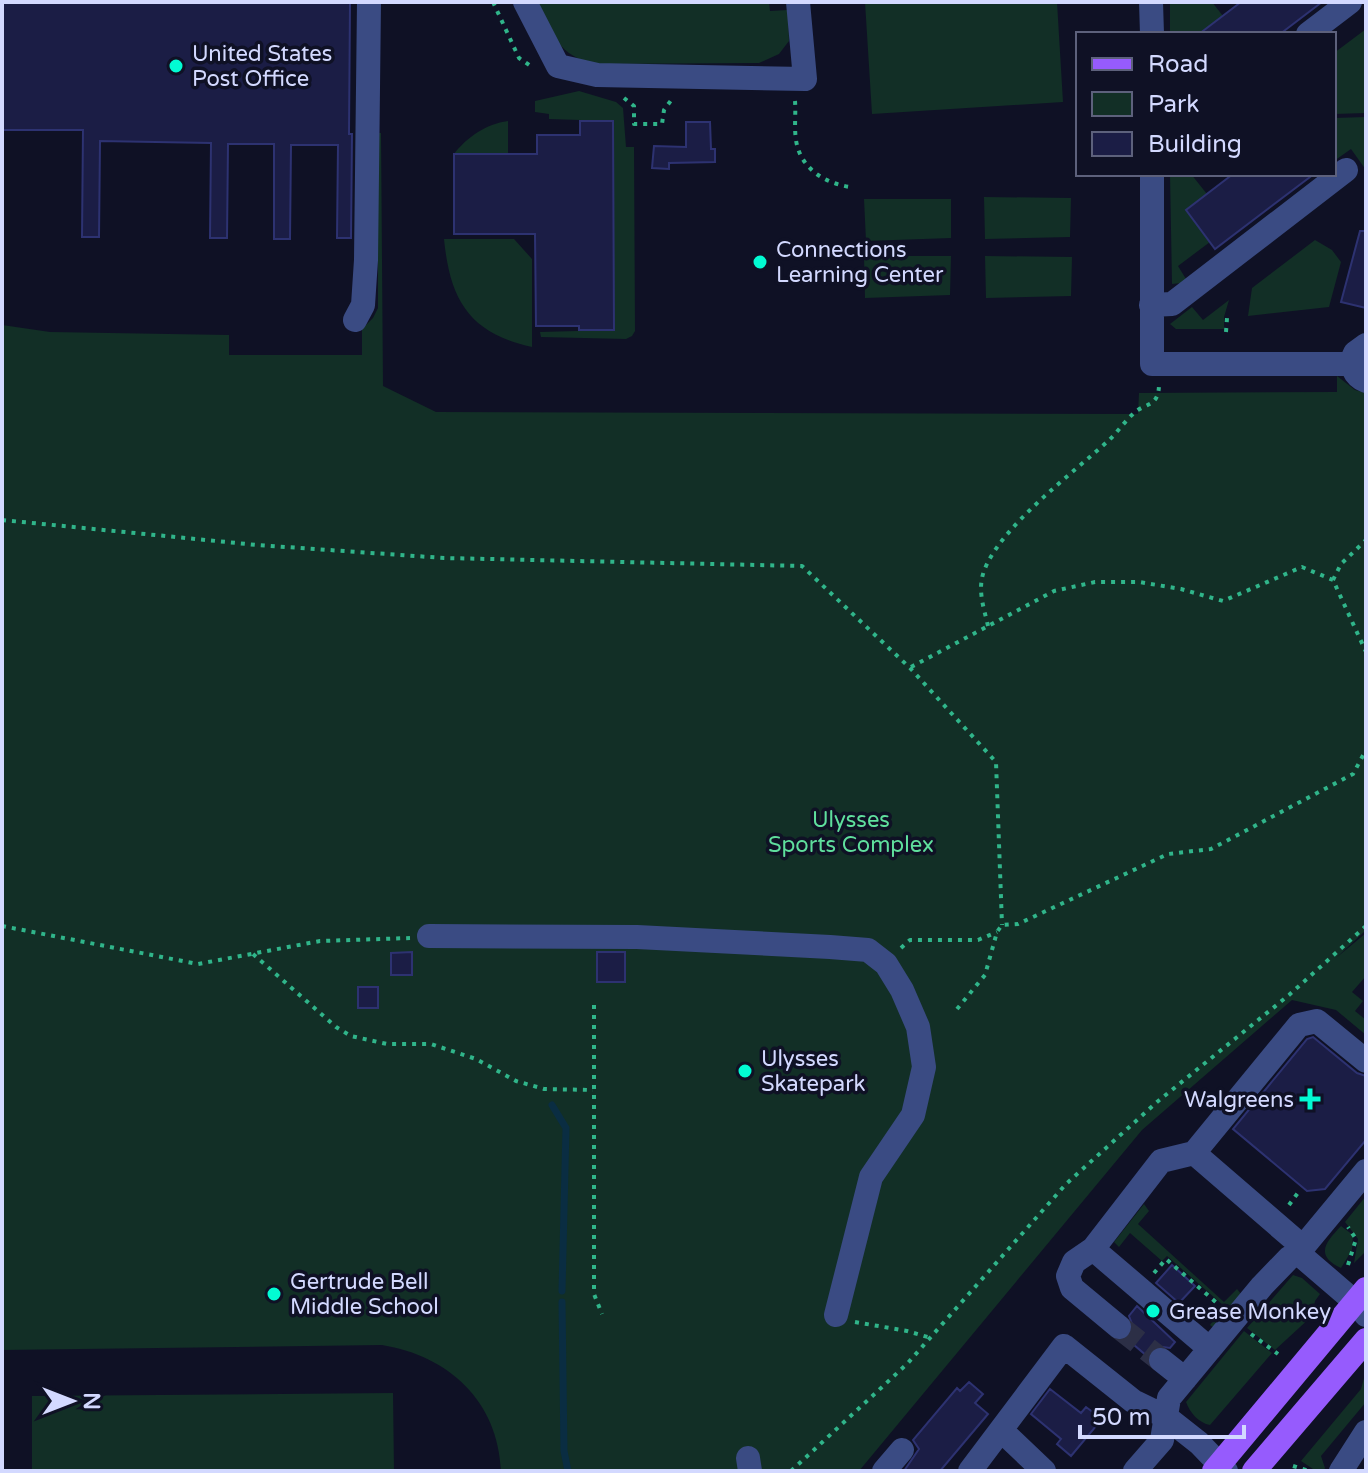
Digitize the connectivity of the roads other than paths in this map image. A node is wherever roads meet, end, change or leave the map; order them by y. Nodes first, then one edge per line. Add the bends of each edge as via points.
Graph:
1 (369, 2) edge
2 (525, 2) edge
3 (798, 2) edge
4 (1151, 2) edge
5 (1350, 2) edge
6 (1152, 32) edge
7 (1311, 32) edge
8 (1346, 170) dead end
9 (1152, 176) edge
10 (1151, 305) junction
11 (355, 320) dead end
12 (1361, 363) edge
13 (424, 937) road end
14 (1366, 1061) edge
15 (1194, 1153) junction
16 (1366, 1171) edge
17 (1093, 1249) junction
18 (1300, 1250) junction
19 (1362, 1302) edge
20 (843, 1318) road end
21 (1119, 1327) tunnel mouth
22 (1366, 1340) edge
23 (1210, 1349) junction
24 (1161, 1360) tunnel mouth
25 (1185, 1379) junction
26 (1166, 1417) junction
27 (1002, 1431) junction
28 (902, 1450) dead end
29 (1220, 1469) edge
30 (884, 1471) edge
31 (970, 1471) edge
32 (1044, 1471) edge
33 (1135, 1471) edge
34 (1254, 1471) edge

1 - 11 street via 366,260 363,305
2 - 3 street via 558,66 597,75 805,79
4 - 6 street
5 - 7 street
8 - 10 street via 1172,304
9 - 10 street
10 - 12 street via 1152,364
13 - 20 street via 637,937 830,947 868,950 886,964 918,1027 924,1067 913,1115 871,1177
14 - 15 street via 1317,1021 1299,1025
15 - 17 street via 1161,1161
15 - 18 street
16 - 18 street
17 - 21 street via 1074,1262 1068,1276 1072,1288
17 - 23 street
18 - 19 street
18 - 23 street
19 - 29 main road
22 - 34 main road
23 - 25 street
24 - 25 street
25 - 26 street via 1169,1398
26 - 27 street via 1133,1401 1064,1346
26 - 29 street via 1199,1443
26 - 33 street via 1162,1440
27 - 31 street
27 - 32 street
28 - 30 street

